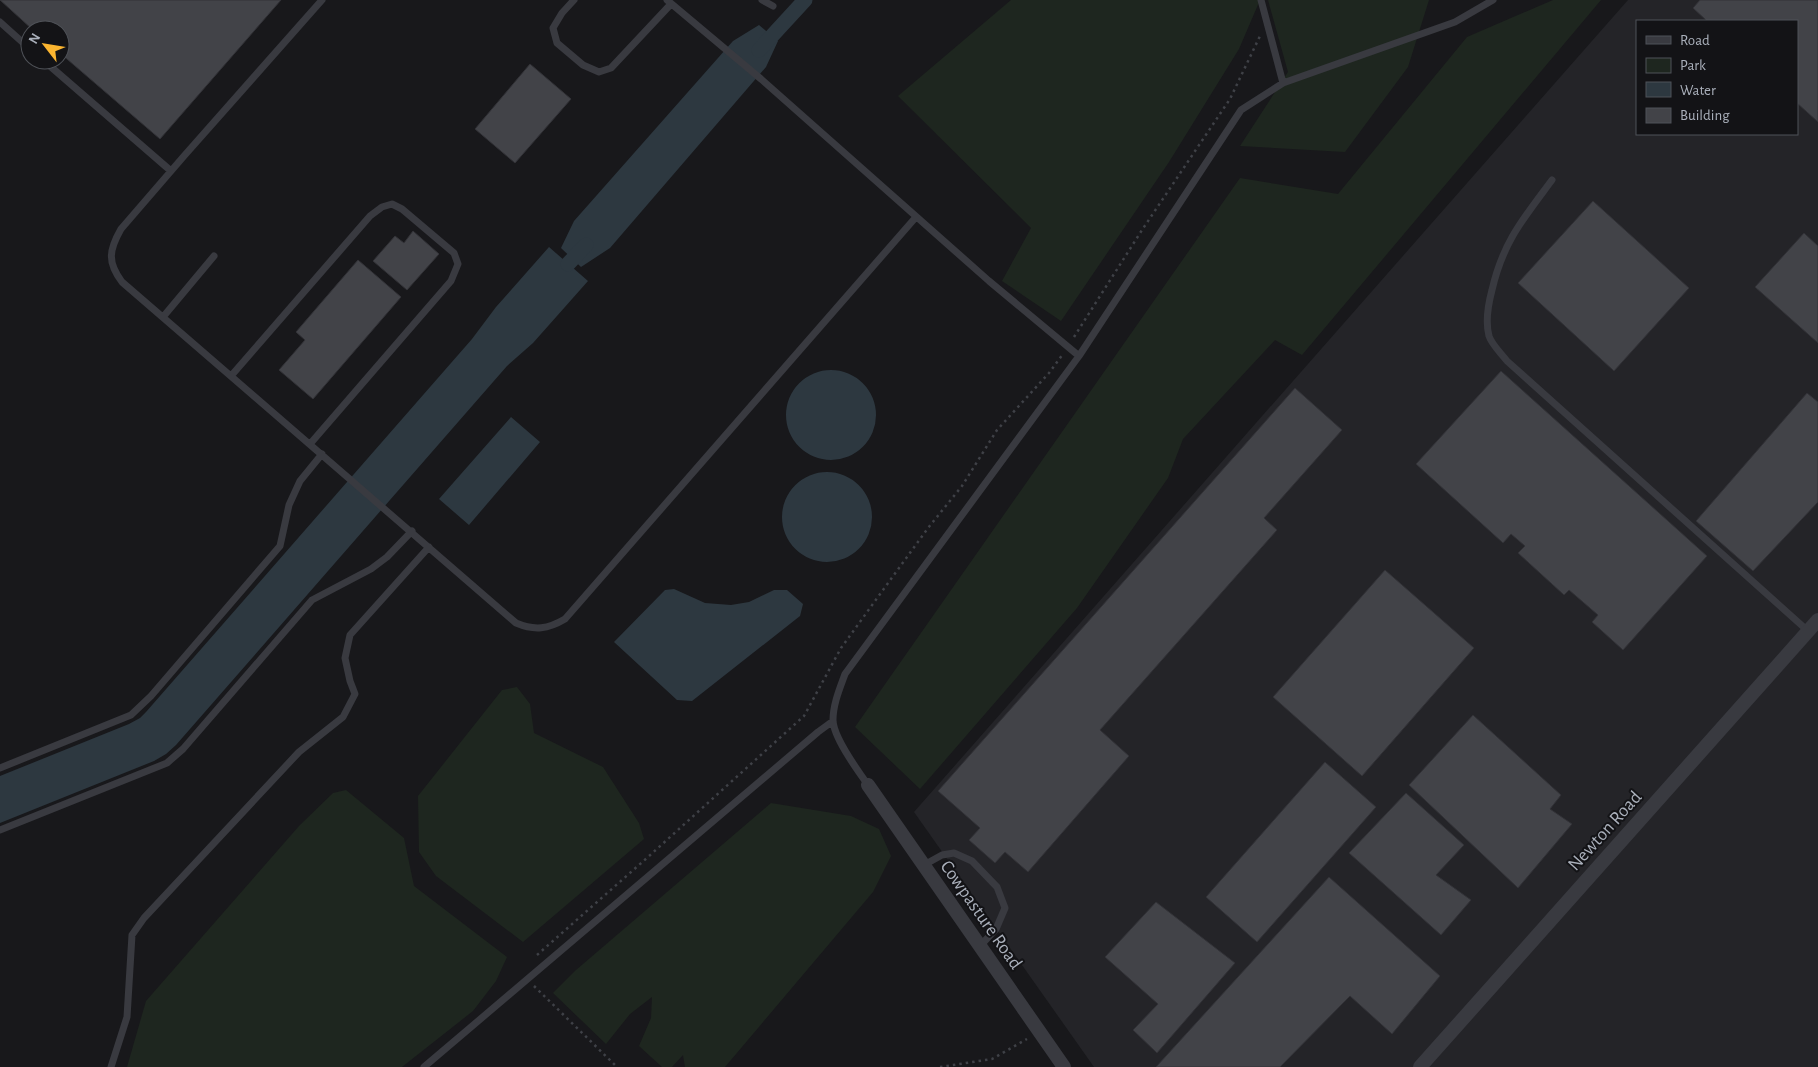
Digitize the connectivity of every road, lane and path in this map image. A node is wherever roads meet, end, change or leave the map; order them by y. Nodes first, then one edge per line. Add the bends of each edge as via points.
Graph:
1 (322, 0) edge
2 (574, 0) edge
3 (762, 0) edge
4 (1261, 0) edge
5 (1493, 0) edge
6 (669, 2) edge
7 (773, 6) dead end
8 (1267, 19) junction
9 (0, 22) edge
10 (20, 40) edge
11 (55, 70) edge
12 (1283, 83) junction
13 (171, 171) junction
14 (1552, 180) dead end
15 (916, 217) junction
16 (214, 256) dead end
17 (163, 317) junction
18 (1068, 348) junction
19 (1079, 356) junction
20 (231, 376) junction
21 (310, 444) junction
22 (322, 454) junction
23 (412, 532) junction
24 (429, 547) junction
25 (1818, 620) edge
26 (1808, 632) junction
27 (832, 721) junction
28 (0, 768) edge
29 (868, 785) joint
30 (0, 830) edge
31 (924, 866) junction
32 (980, 946) junction
33 (528, 978) junction
34 (1040, 1032) junction
35 (112, 1067) edge
36 (424, 1067) edge
37 (617, 1067) edge
38 (940, 1067) edge
39 (1064, 1067) edge
40 (1420, 1067) edge

1 - 13 lane
2 - 6 lane via 553,28 557,43 583,65 599,72 610,68
3 - 7 lane
4 - 8 lane
5 - 12 lane via 1455,22
6 - 15 lane
8 - 12 lane
8 - 18 path via 1230,100 1142,230
9 - 10 lane
11 - 13 lane
12 - 19 lane via 1241,110
13 - 17 lane via 121,230 110,253 115,273 122,282
14 - 26 lane via 1512,234 1497,268 1488,303 1492,342 1507,361
15 - 18 lane
15 - 24 lane via 565,619 552,626 537,628 516,623
16 - 17 lane
17 - 20 lane
18 - 19 lane
18 - 33 path via 997,430 962,486 841,648 804,716 532,959 525,970
19 - 27 lane via 845,674
20 - 21 lane
20 - 21 lane via 370,216 382,207 392,204 402,209 454,253 458,264 451,281
21 - 22 lane
22 - 23 lane
22 - 28 lane via 300,481 289,505 280,546 151,696 131,715
23 - 24 lane
23 - 30 lane via 371,569 312,600 167,763
24 - 35 lane via 350,635 345,658 355,694 343,717 299,752 144,918 132,935 127,1018
25 - 26 street, Newton Road
26 - 40 street, Newton Road
27 - 29 lane via 844,749
27 - 33 lane
29 - 31 street, Cowpasture Road
31 - 32 street, Cowpasture Road
31 - 32 lane via 942,855 954,853 972,860 997,887 1005,908 996,928
32 - 34 street, Cowpasture Road
33 - 36 lane
33 - 37 path
34 - 38 path via 992,1059
34 - 39 street, Cowpasture Road

